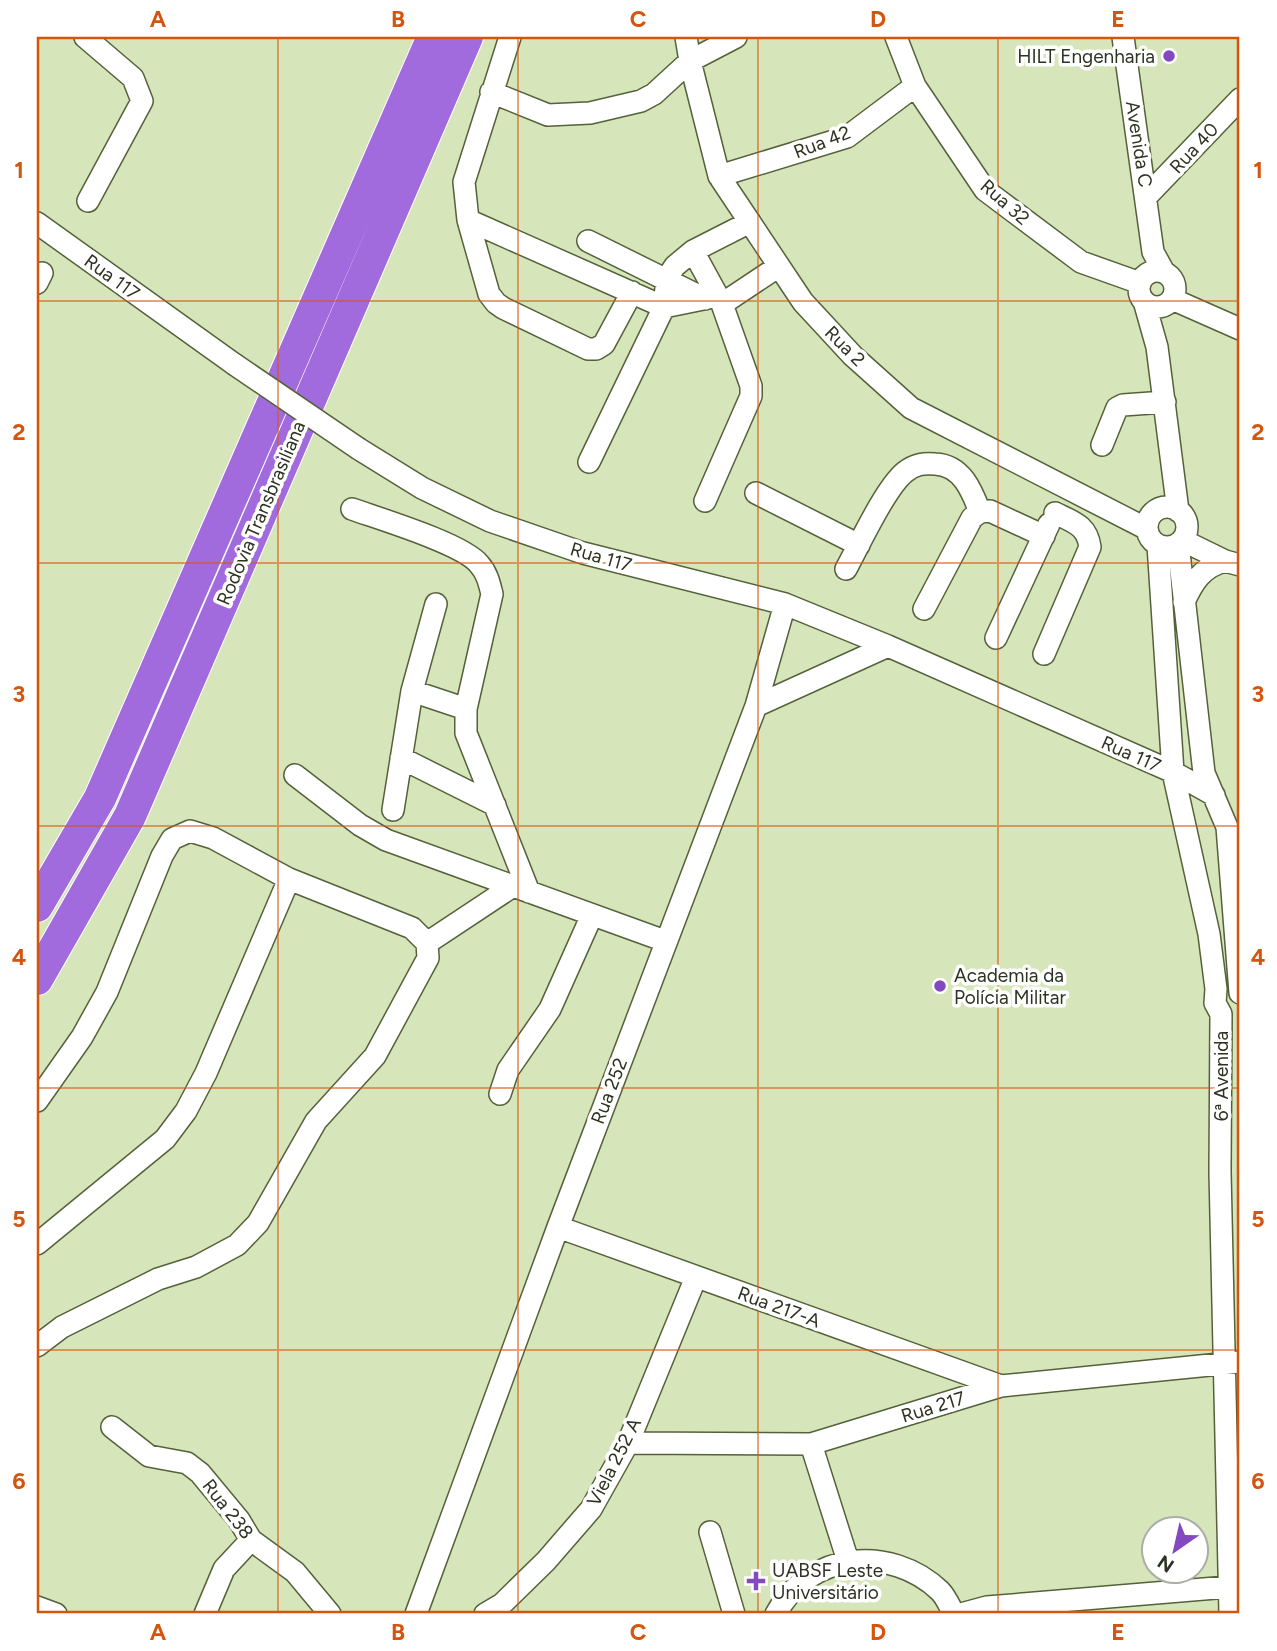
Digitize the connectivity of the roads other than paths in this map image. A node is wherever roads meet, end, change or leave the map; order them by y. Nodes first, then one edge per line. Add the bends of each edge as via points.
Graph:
1 (86, 37) edge
2 (433, 37) edge
3 (467, 37) edge
4 (510, 37) edge
5 (686, 37) edge
6 (736, 37) edge
7 (896, 37) edge
8 (1123, 37) edge
9 (690, 61) junction
10 (915, 86) junction
11 (491, 92) junction
12 (1240, 99) edge
13 (719, 176) junction
14 (1147, 197) junction
15 (88, 201) dead end
16 (468, 220) junction
17 (750, 222) junction
18 (37, 223) edge
19 (588, 241) dead end
20 (694, 251) junction
21 (779, 266) junction
22 (667, 278) junction
23 (1158, 289) junction
24 (632, 292) junction
25 (715, 300) junction
26 (664, 307) junction
27 (1240, 329) edge
28 (1165, 402) junction
29 (1102, 445) dead end
30 (589, 462) dead end
31 (1067, 487) junction
32 (756, 493) dead end
33 (705, 501) dead end
34 (352, 509) dead end
35 (1169, 509) junction
36 (980, 512) junction
37 (1055, 513) junction
38 (1044, 536) junction
39 (1166, 539) junction
40 (859, 545) junction
41 (1232, 563) edge
42 (846, 569) dead end
43 (436, 604) dead end
44 (785, 604) junction
45 (1183, 604) junction
46 (924, 609) dead end
47 (996, 638) dead end
48 (888, 646) junction
49 (1044, 654) dead end
50 (412, 691) junction
51 (756, 706) junction
52 (466, 709) junction
53 (401, 758) junction
54 (1173, 772) junction
55 (1204, 772) junction
56 (295, 775) dead end
57 (1214, 795) junction
58 (495, 805) junction
59 (393, 810) dead end
60 (1234, 824) edge
61 (289, 879) junction
62 (521, 889) junction
63 (37, 906) edge
64 (592, 915) junction
65 (665, 941) junction
66 (427, 943) junction
67 (37, 979) edge
68 (1216, 989) junction
69 (1240, 991) edge
70 (1231, 1014) edge
71 (500, 1094) dead end
72 (38, 1099) edge
73 (1230, 1170) edge
74 (558, 1227) junction
75 (37, 1244) edge
76 (696, 1277) junction
77 (37, 1346) edge
78 (1232, 1362) edge
79 (1001, 1387) junction
80 (112, 1427) dead end
81 (628, 1443) junction
82 (811, 1444) junction
83 (709, 1532) dead end
84 (251, 1540) junction
85 (848, 1561) junction
86 (1234, 1586) edge
87 (37, 1607) edge
88 (56, 1614) edge
89 (205, 1614) edge
90 (330, 1614) edge
91 (416, 1614) edge
92 (485, 1614) edge
93 (734, 1614) edge
94 (776, 1614) edge
95 (954, 1614) edge
96 (961, 1614) edge
97 (1230, 1614) edge

1 - 15 street via 133,78 142,101
2 - 63 highway, Rodovia Transbrasiliana via 100,797
3 - 67 highway, Rodovia Transbrasiliana via 130,816
4 - 11 street
5 - 9 street, Rua 2
6 - 9 street
7 - 10 street, Rua 32
8 - 14 street, Avenida C
9 - 11 street via 654,94 590,113 548,115
9 - 13 street, Rua 2
10 - 13 street, Rua 42 via 847,137
10 - 23 street, Rua 32 via 985,190 1081,262
11 - 16 street via 464,182
12 - 14 street, Rua 40
13 - 17 street, Rua 2
14 - 23 street, Avenida C
16 - 24 street
16 - 24 street via 489,294 496,303 588,349 604,344
17 - 20 street
17 - 21 street, Rua 2
18 - 44 street, Rua 117, bridge via 234,364 422,488 490,521 583,553
19 - 22 street
20 - 22 street via 674,266
20 - 25 street
21 - 25 street
21 - 31 street, Rua 2 via 803,302 853,356 911,408
22 - 25 street
22 - 26 street
23 - 27 street, Rua 32
23 - 28 street via 1157,347
24 - 26 street
25 - 26 street
25 - 33 street via 751,386 751,396
26 - 30 street
28 - 29 street via 1117,408
28 - 35 street via 1173,478
31 - 37 street
31 - 39 street, Rua 2
32 - 40 street
34 - 52 street via 460,549 477,561 488,577 492,594
35 - 39 street via 1150,516
35 - 39 street via 1186,521 1186,531
36 - 38 street via 990,510
36 - 40 street via 969,485 957,472 941,464 921,463 905,471 894,484
36 - 46 street via 972,518
37 - 38 street
37 - 49 street via 1080,526 1090,547
38 - 47 street
39 - 41 street, Rua 2
39 - 45 street
39 - 54 street, 6ª Avenida
40 - 42 street
41 - 45 street via 1211,564 1194,580
43 - 50 street
44 - 48 street, Rua 117
44 - 51 street, Rua 252
45 - 55 street
48 - 51 street
48 - 54 street, Rua 117
50 - 52 street
50 - 53 street
51 - 65 street, Rua 252
52 - 58 street via 466,733
53 - 58 street
53 - 59 street
54 - 55 street
54 - 57 street, Rua 117
54 - 68 street, 6ª Avenida via 1209,934
55 - 57 street
56 - 62 street via 360,825 386,839
57 - 60 street
58 - 62 street
60 - 69 street
61 - 66 street via 412,928
61 - 72 street via 213,838 190,831 172,839 107,992
61 - 75 street via 186,1111 165,1139
62 - 64 street
62 - 66 street
64 - 65 street
64 - 71 street via 550,1009 508,1070
65 - 74 street, Rua 252
66 - 77 street via 428,958 375,1056 316,1121 258,1223 237,1245 62,1327
68 - 69 street via 1226,985
68 - 70 street, 6ª Avenida via 1215,1003
70 - 73 street, 6ª Avenida
73 - 78 street, 6ª Avenida
74 - 76 street, Rua 217-A
74 - 91 street, Rua 252
76 - 79 street, Rua 217-A
76 - 81 street, Viela 252 A
78 - 79 street, Rua 217
78 - 86 street, 6ª Avenida
79 - 82 street, Rua 217
80 - 84 street, Rua 238 via 149,1456 187,1463 200,1473
81 - 82 street, Rua 217
81 - 92 street, Viela 252 A via 591,1509 546,1561 502,1604
82 - 85 street
83 - 93 street
84 - 89 street via 224,1569
84 - 90 street, Rua 238 via 295,1572
85 - 94 street via 820,1570 796,1588
85 - 95 street via 882,1561 915,1572 942,1592
86 - 96 street via 987,1607
86 - 97 street, 6ª Avenida
87 - 88 street

